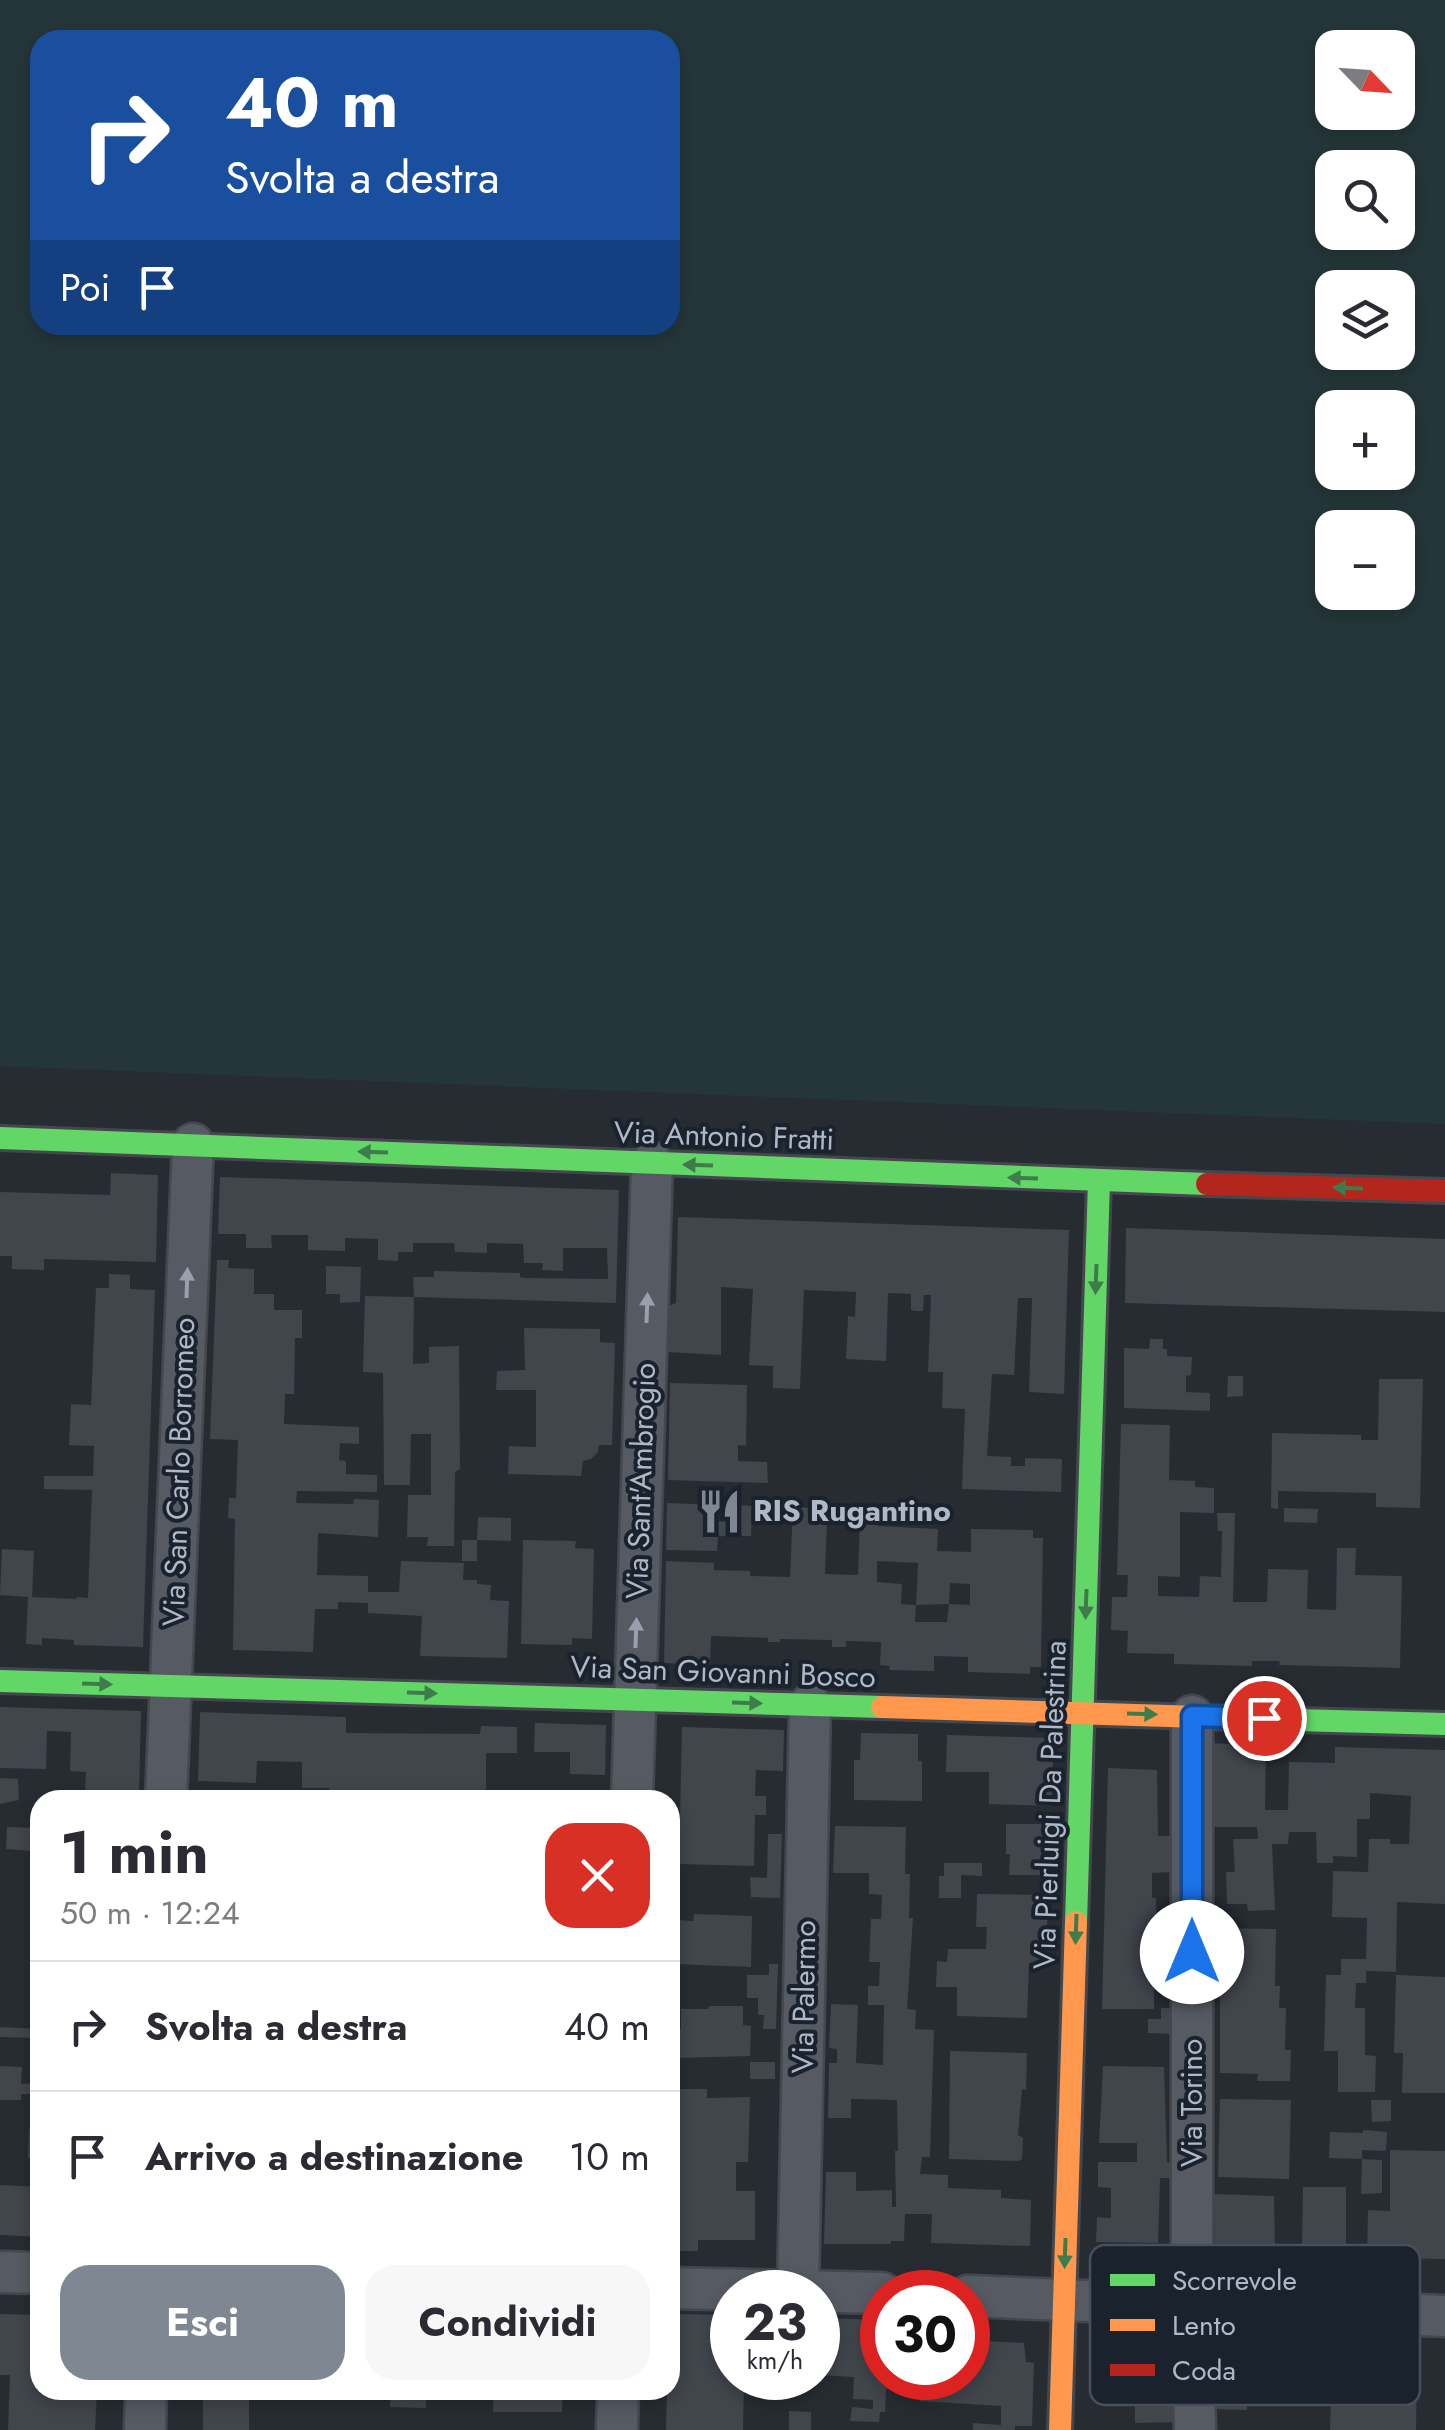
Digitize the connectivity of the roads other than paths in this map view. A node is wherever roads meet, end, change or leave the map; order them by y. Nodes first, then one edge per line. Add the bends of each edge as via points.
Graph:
1 (0, 1138) edge
2 (193, 1144) junction
3 (652, 1163) junction
4 (1099, 1182) junction
5 (1445, 1191) edge
6 (0, 1680) edge
7 (170, 1686) junction
8 (634, 1699) junction
9 (810, 1705) junction
10 (1084, 1712) junction
11 (1192, 1716) junction
12 (1445, 1724) edge
13 (166, 1790) edge
14 (632, 1790) edge
15 (1192, 2245) edge
16 (798, 2270) edge
17 (0, 2272) edge
18 (30, 2273) edge
19 (680, 2288) edge
20 (710, 2289) edge
21 (990, 2297) edge
22 (1064, 2300) junction
23 (1090, 2301) edge
24 (1420, 2315) edge
25 (1445, 2316) edge
26 (146, 2400) edge
27 (618, 2400) edge
28 (1195, 2405) edge
29 (145, 2430) edge
30 (617, 2430) edge
31 (1060, 2430) edge
32 (1196, 2430) edge

1 - 2 street, Via Antonio Fratti
3 -> 2 street, Via Antonio Fratti
7 -> 2 street, Via San Carlo Borromeo
4 -> 3 street, Via Antonio Fratti
8 -> 3 street, Via Sant'Ambrogio
5 -> 4 street, Via Antonio Fratti
4 -> 10 street, Via Pierluigi Da Palestrina
6 -> 7 street, Via San Giovanni Bosco
7 -> 8 street, Via San Giovanni Bosco
7 - 13 street, Via San Carlo Borromeo
8 -> 9 street, Via San Giovanni Bosco
8 - 14 street, Via Sant'Ambrogio
9 - 10 street, Via San Giovanni Bosco
9 - 16 street, Via Palermo
10 -> 11 street, Via San Giovanni Bosco
10 -> 22 street, Via Pierluigi Da Palestrina
11 - 12 street, Via San Giovanni Bosco
11 - 15 street, Via Torino
17 - 18 street
19 - 20 street
21 - 22 street
22 - 23 street
22 - 31 street, Via Pierluigi Da Palestrina
24 - 25 street
26 - 29 street
27 - 30 street
28 - 32 street, Via Torino

